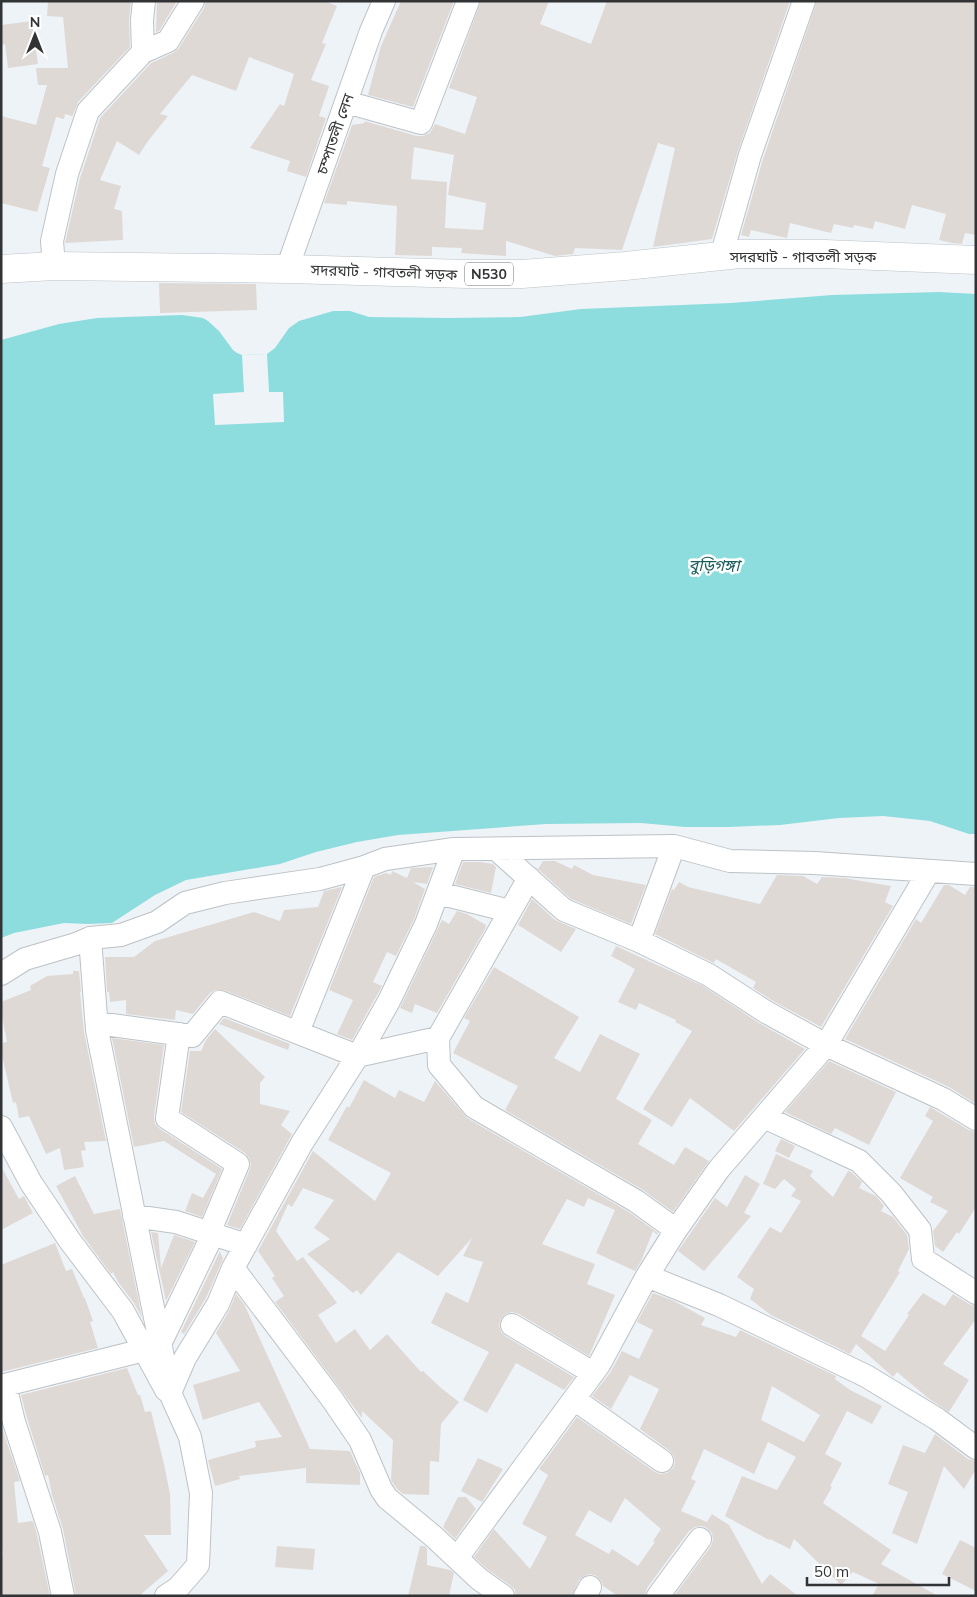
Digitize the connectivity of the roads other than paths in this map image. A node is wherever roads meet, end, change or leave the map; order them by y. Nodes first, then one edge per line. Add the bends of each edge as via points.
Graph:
1 (144, 1) edge
2 (193, 1) edge
3 (384, 1) edge
4 (468, 1) edge
5 (804, 1) edge
6 (143, 52) junction
7 (346, 102) junction
8 (721, 257) junction
9 (976, 260) edge
10 (54, 266) junction
11 (1, 269) edge
12 (287, 269) junction
13 (674, 846) junction
14 (454, 849) junction
15 (496, 849) junction
16 (364, 867) junction
17 (929, 871) junction
18 (976, 874) edge
19 (529, 878) junction
20 (438, 893) junction
21 (510, 910) junction
22 (90, 938) junction
23 (639, 941) junction
24 (1, 974) edge
25 (97, 1023) junction
26 (298, 1032) junction
27 (179, 1034) junction
28 (438, 1038) junction
29 (826, 1045) junction
30 (357, 1056) junction
31 (764, 1117) junction
32 (976, 1119) edge
33 (1, 1127) edge
34 (134, 1216) junction
35 (676, 1230) junction
36 (211, 1234) junction
37 (246, 1245) junction
38 (234, 1268) junction
39 (647, 1276) junction
40 (976, 1293) edge
41 (512, 1325) dead end
42 (152, 1347) junction
43 (593, 1373) junction
44 (3, 1386) edge
45 (170, 1393) junction
46 (574, 1399) junction
47 (976, 1448) edge
48 (662, 1461) dead end
49 (700, 1540) dead end
50 (457, 1558) junction
51 (475, 1587) edge
52 (63, 1596) edge
53 (166, 1596) edge
54 (503, 1596) edge
55 (658, 1596) edge

1 - 6 street
2 - 6 street via 168,41
3 - 7 street, চম্পাতলী লেন
4 - 7 street via 421,123
5 - 8 street via 750,155
6 - 10 street via 88,111 65,183 52,241
7 - 12 street, চম্পাতলী লেন
8 - 9 highway, সদরঘাট - গাবতলী সড়ক / N530 via 825,254
8 - 12 highway, সদরঘাট - গাবতলী সড়ক / N530 via 522,274
10 - 11 highway, সদরঘাট - গাবতলী সড়ক / N530
10 - 12 highway, সদরঘাট - গাবতলী সড়ক / N530
13 - 15 street
13 - 17 street via 730,861
13 - 23 street
14 - 15 street
14 - 16 street via 385,859
14 - 20 street
15 - 19 street
16 - 22 street via 320,879 185,903 158,922 121,935
16 - 26 street
17 - 18 street
17 - 29 street
19 - 21 street
19 - 23 street via 564,910
20 - 21 street
20 - 30 street via 389,1001
21 - 28 street
22 - 24 street via 25,959
22 - 25 street
23 - 29 street via 709,975
25 - 27 street
25 - 34 street
26 - 27 street via 220,1002 192,1036
26 - 30 street
27 - 36 street via 167,1118 238,1164
28 - 30 street
28 - 35 street via 439,1065 474,1107 636,1201
29 - 31 street
29 - 32 street
30 - 37 street via 302,1143
31 - 35 street via 719,1169
31 - 40 street via 859,1161 920,1230 923,1259
33 - 42 street via 31,1183 70,1241
34 - 36 street via 176,1222
34 - 42 street
35 - 39 street
36 - 37 street
36 - 42 street
37 - 38 street
38 - 45 street via 218,1304 185,1358
38 - 50 street via 360,1440 387,1498
39 - 43 street
39 - 47 street via 720,1305 866,1376 937,1419
41 - 43 street
42 - 44 street
42 - 45 street via 166,1390
43 - 46 street
44 - 52 street via 50,1532
45 - 53 street via 190,1437 201,1492 198,1565 178,1588
46 - 48 street
46 - 50 street
49 - 55 street
50 - 51 street
51 - 54 street

